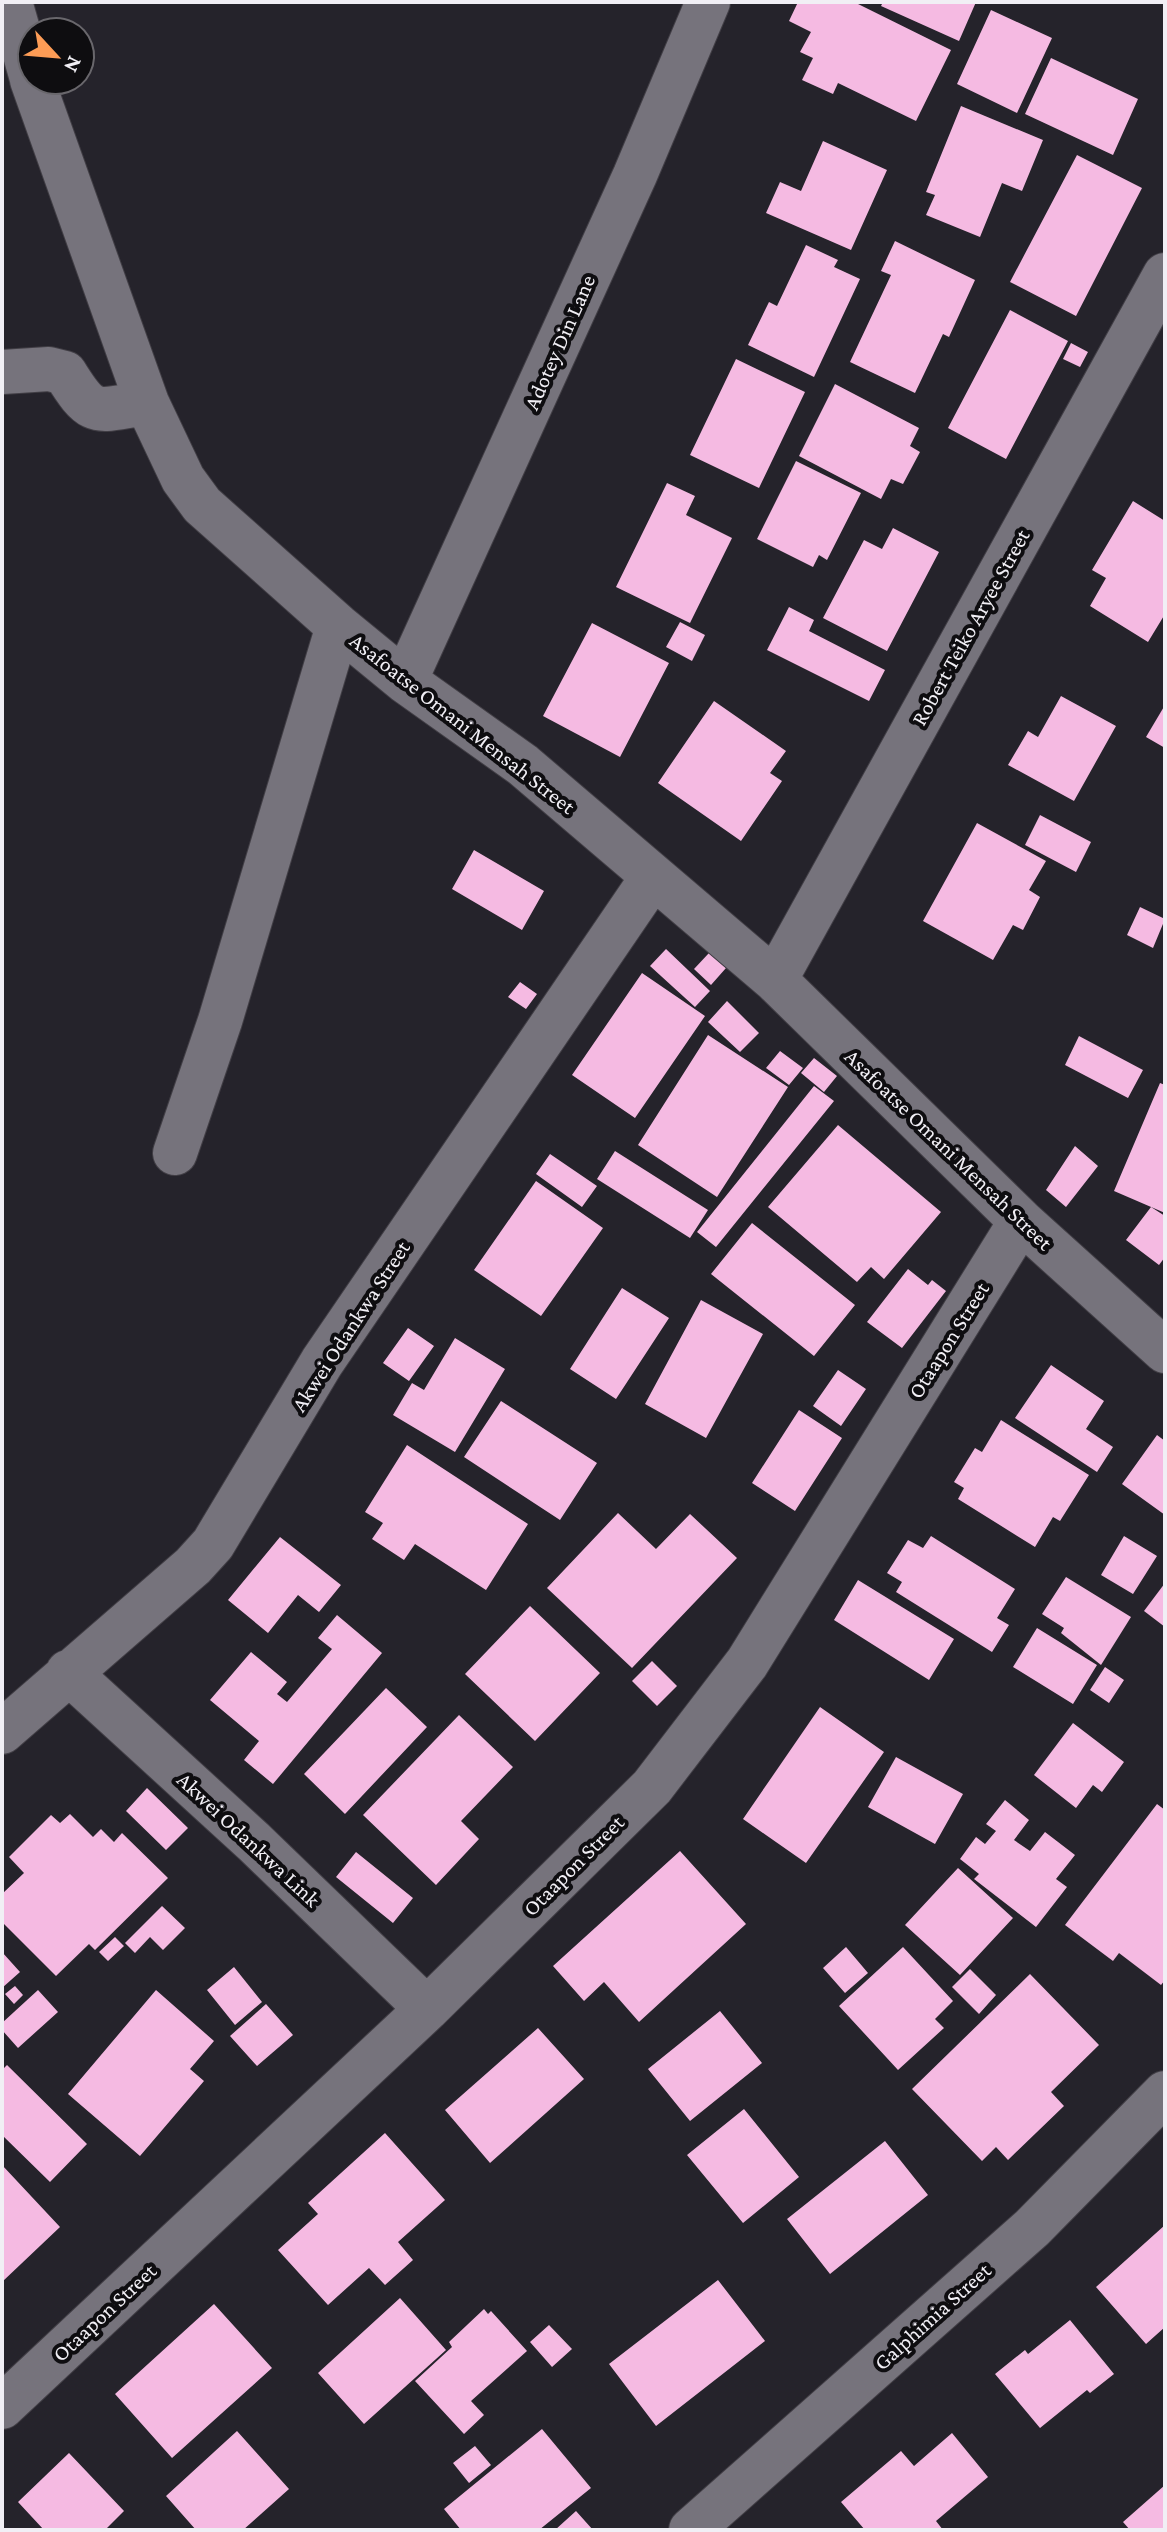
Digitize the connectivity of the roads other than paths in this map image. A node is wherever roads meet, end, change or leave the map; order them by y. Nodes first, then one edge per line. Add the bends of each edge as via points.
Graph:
1 (10, 2) edge
2 (708, 2) edge
3 (16, 23) edge
4 (38, 96) edge
5 (1165, 275) edge
6 (2, 372) edge
7 (147, 403) junction
8 (338, 626) junction
9 (405, 681) junction
10 (652, 878) junction
11 (775, 980) junction
12 (175, 1153) dead end
13 (1021, 1221) junction
14 (1165, 1351) edge
15 (68, 1672) junction
16 (2, 1732) edge
17 (427, 2009) junction
18 (1165, 2093) edge
19 (2, 2407) edge
20 (691, 2530) edge

1 - 3 street, Asafoatse Omani Mensah Street
2 - 9 street, Adotey Din Lane
4 - 7 street, Asafoatse Omani Mensah Street
5 - 11 street, Robert Teiko Aryee Street
6 - 7 street via 65,373 93,410
7 - 8 street, Asafoatse Omani Mensah Street via 183,479 202,505
8 - 9 street, Asafoatse Omani Mensah Street
8 - 12 street
9 - 10 street, Asafoatse Omani Mensah Street via 523,765
10 - 11 street, Asafoatse Omani Mensah Street
10 - 15 street, Akwei Odankwa Street via 322,1362 213,1544
11 - 13 street, Asafoatse Omani Mensah Street
13 - 14 street, Asafoatse Omani Mensah Street
13 - 17 street, Otaapon Street via 747,1663 702,1725 652,1787
15 - 16 street, Akwei Odankwa Street
15 - 17 street, Akwei Odankwa Link
17 - 19 street, Otaapon Street
18 - 20 street, Galphimia Street via 1032,2228

